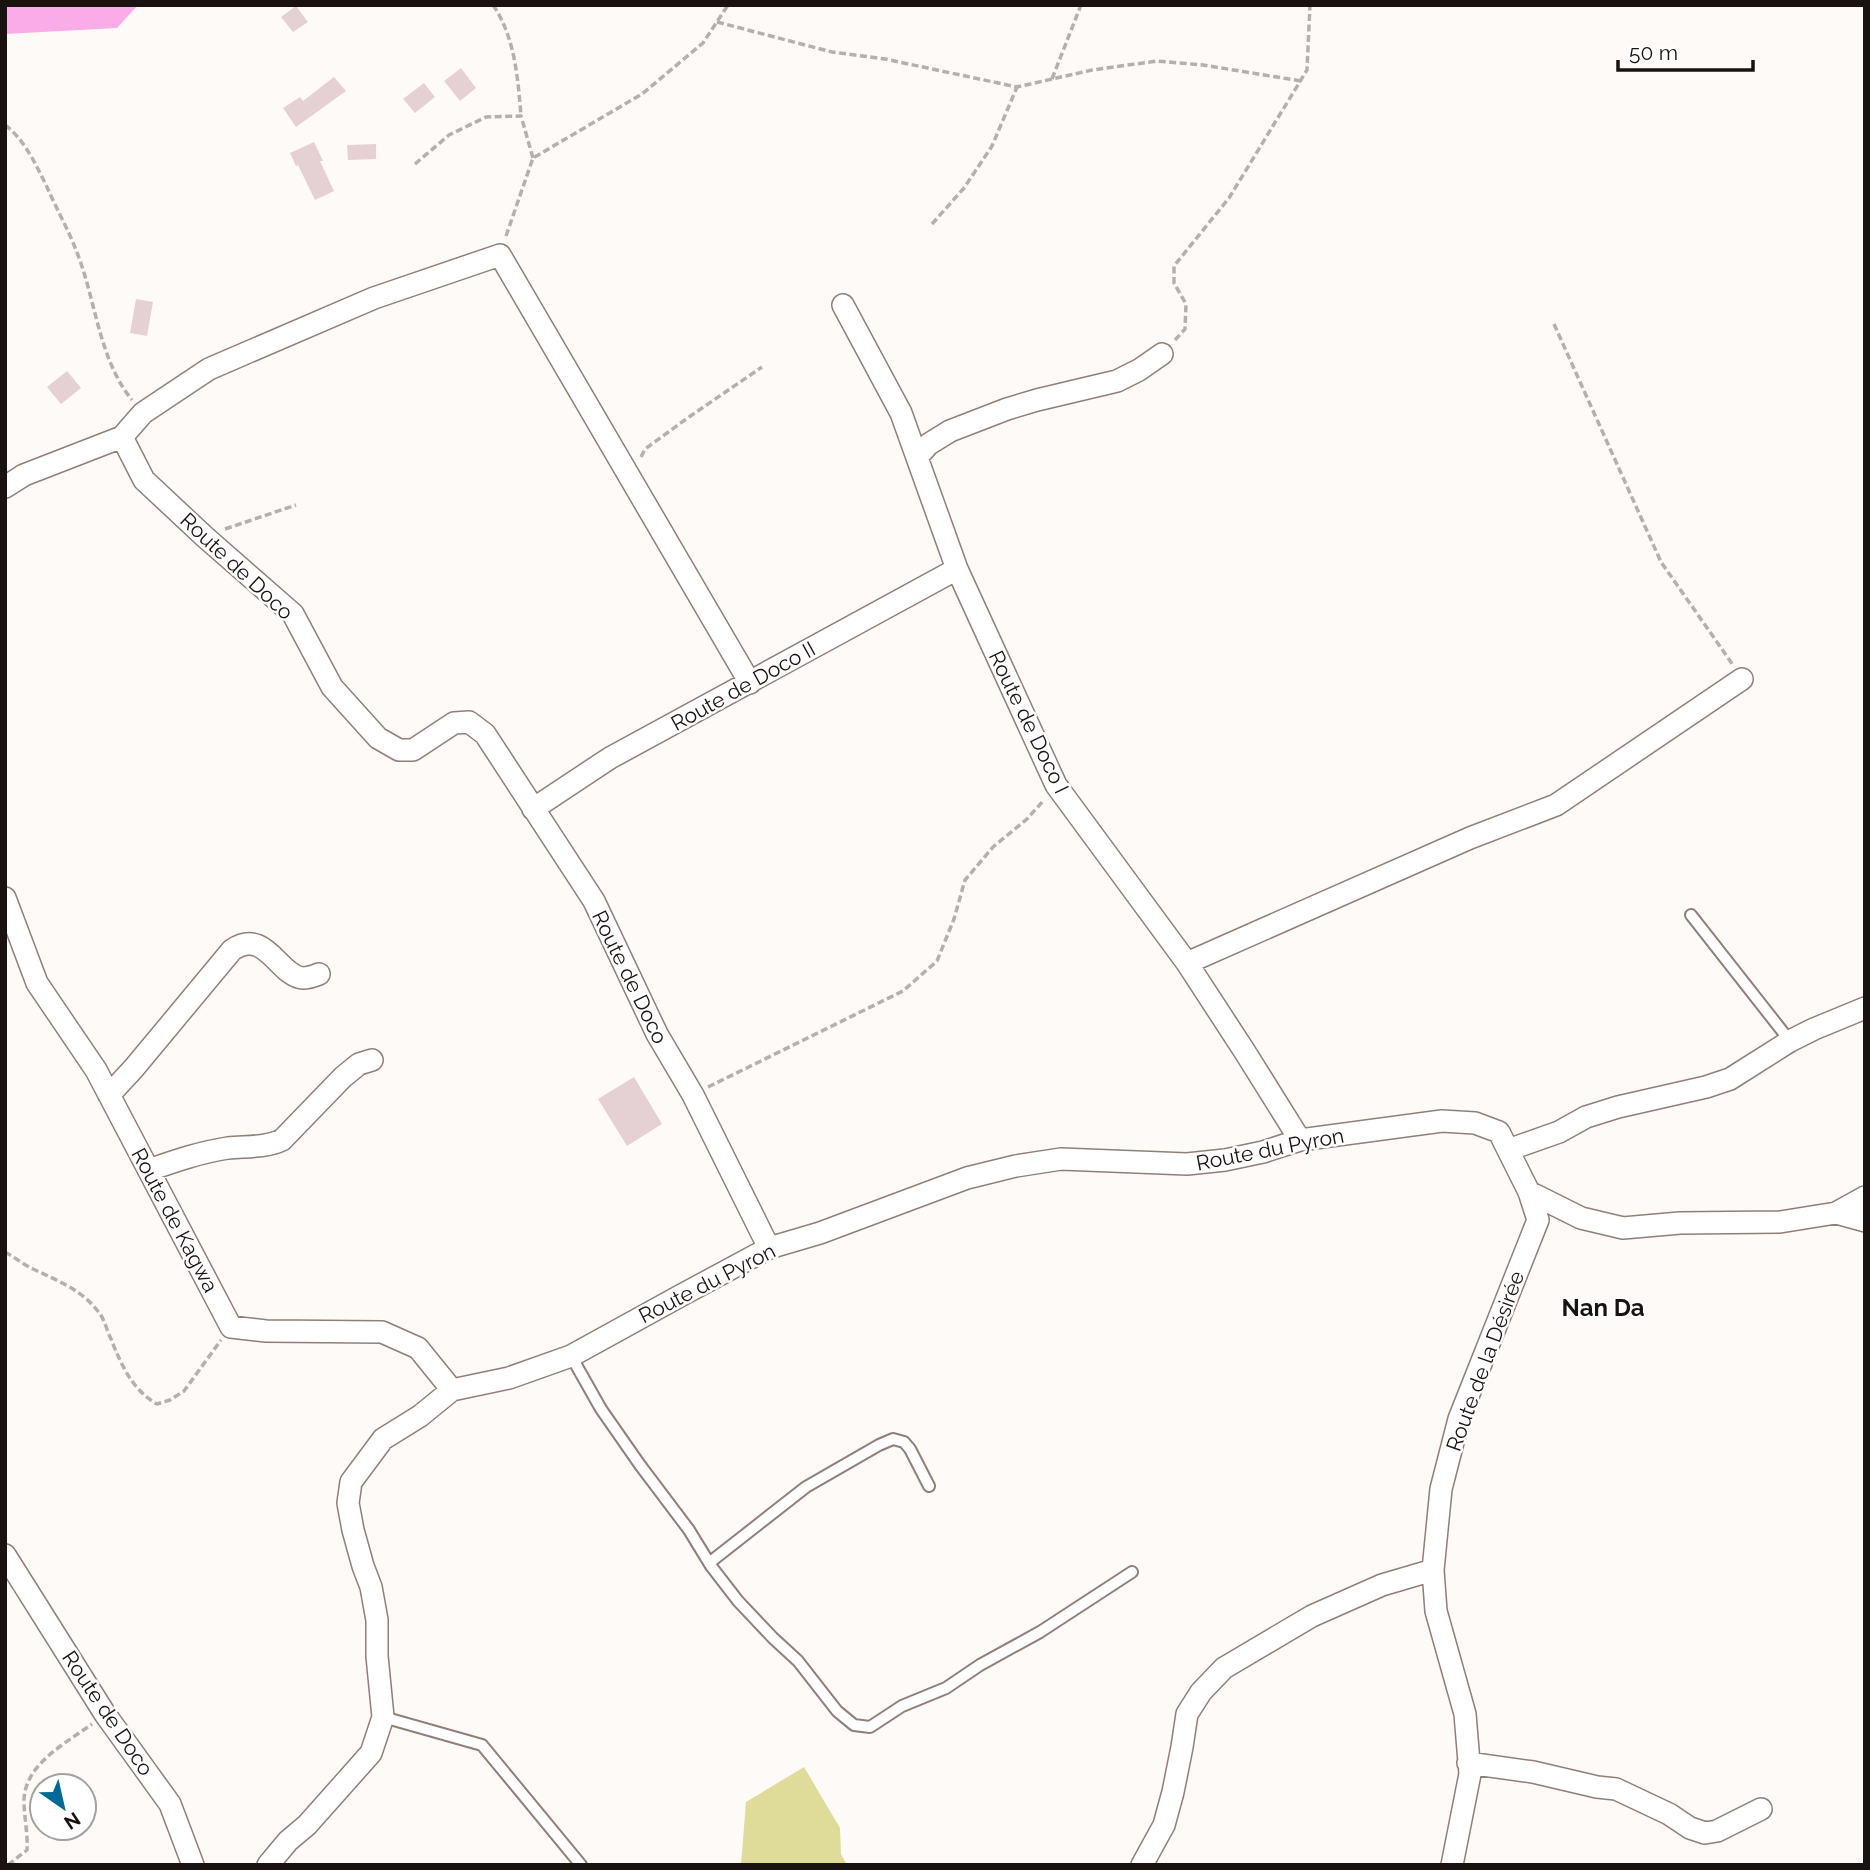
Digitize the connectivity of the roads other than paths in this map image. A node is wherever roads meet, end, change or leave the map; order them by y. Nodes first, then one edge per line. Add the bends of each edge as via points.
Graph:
1 (842, 305) dead end
2 (1162, 354) road end
3 (122, 437) junction
4 (917, 457) junction
5 (5, 486) edge
6 (957, 569) junction
7 (1742, 679) road end
8 (750, 683) junction
9 (533, 809) junction
10 (5, 898) edge
11 (1691, 915) dead end
12 (1187, 963) junction
13 (319, 974) dead end
14 (1865, 1008) edge
15 (1790, 1041) junction
16 (372, 1060) dead end
17 (109, 1095) junction
18 (1300, 1140) junction
19 (1508, 1150) junction
20 (149, 1170) junction
21 (1529, 1192) junction
22 (1865, 1197) edge
23 (1836, 1213) junction
24 (1865, 1221) edge
25 (769, 1248) junction
26 (571, 1356) junction
27 (452, 1390) junction
28 (929, 1486) dead end
29 (8, 1562) edge
30 (709, 1563) junction
31 (1433, 1570) junction
32 (1132, 1572) dead end
33 (383, 1717) junction
34 (1468, 1763) junction
35 (1760, 1810) dead end
36 (193, 1865) edge
37 (268, 1865) edge
38 (581, 1865) edge
39 (1142, 1865) edge
40 (1452, 1865) edge

1 - 4 street, Route de Doco I via 901,413
2 - 4 street via 1117,381 1027,403 950,431
3 - 5 street
3 - 8 street via 143,413 209,369 374,298 500,255
3 - 9 street, Route de Doco via 144,480 293,614 332,687 378,738 399,750 413,750 454,723 469,722 485,734
4 - 6 street, Route de Doco I
6 - 8 street, Route de Doco II
6 - 12 street, Route de Doco I via 1056,785
7 - 12 street via 1556,805 1470,838
8 - 9 street, Route de Doco II via 610,758
9 - 25 street, Route de Doco via 594,901 656,1034 693,1095
10 - 17 street, Route de Kagwa via 37,983
11 - 15 lane
12 - 18 street, Route de Doco I
13 - 17 street via 295,976 262,947 248,944 232,950
14 - 15 street
15 - 19 street via 1730,1079 1586,1117
16 - 20 street via 343,1077 282,1140 193,1155
17 - 20 street, Route de Kagwa
18 - 19 street, Route du Pyron via 1442,1121 1475,1123 1499,1132
18 - 25 street, Route du Pyron via 1225,1160 1186,1164 1061,1159 1016,1166 967,1178
19 - 21 street, Route du Pyron
20 - 27 street, Route de Kagwa via 231,1327 382,1332 418,1348
21 - 23 street via 1581,1218 1623,1228 1780,1222
21 - 31 street, Route de la Désirée via 1538,1220 1459,1419 1441,1489
22 - 23 street
23 - 24 street
25 - 26 street, Route du Pyron
26 - 27 street, Route du Pyron via 509,1378
26 - 30 lane via 601,1409
27 - 33 street, Route du Pyron via 383,1439 351,1482 352,1530 377,1620
28 - 30 lane via 910,1449 893,1439 806,1487
29 - 36 street, Route de Doco via 104,1714 170,1804
30 - 32 lane via 837,1711 854,1725 870,1727 902,1706 946,1688
31 - 34 street, Route de la Désirée via 1436,1611 1465,1714
31 - 39 street via 1382,1585 1312,1616 1224,1668 1186,1714 1164,1825
33 - 37 street, Route du Pyron via 371,1753
33 - 38 lane via 482,1745
34 - 35 street via 1616,1789 1705,1833 1717,1832
34 - 40 street, Route de la Désirée

